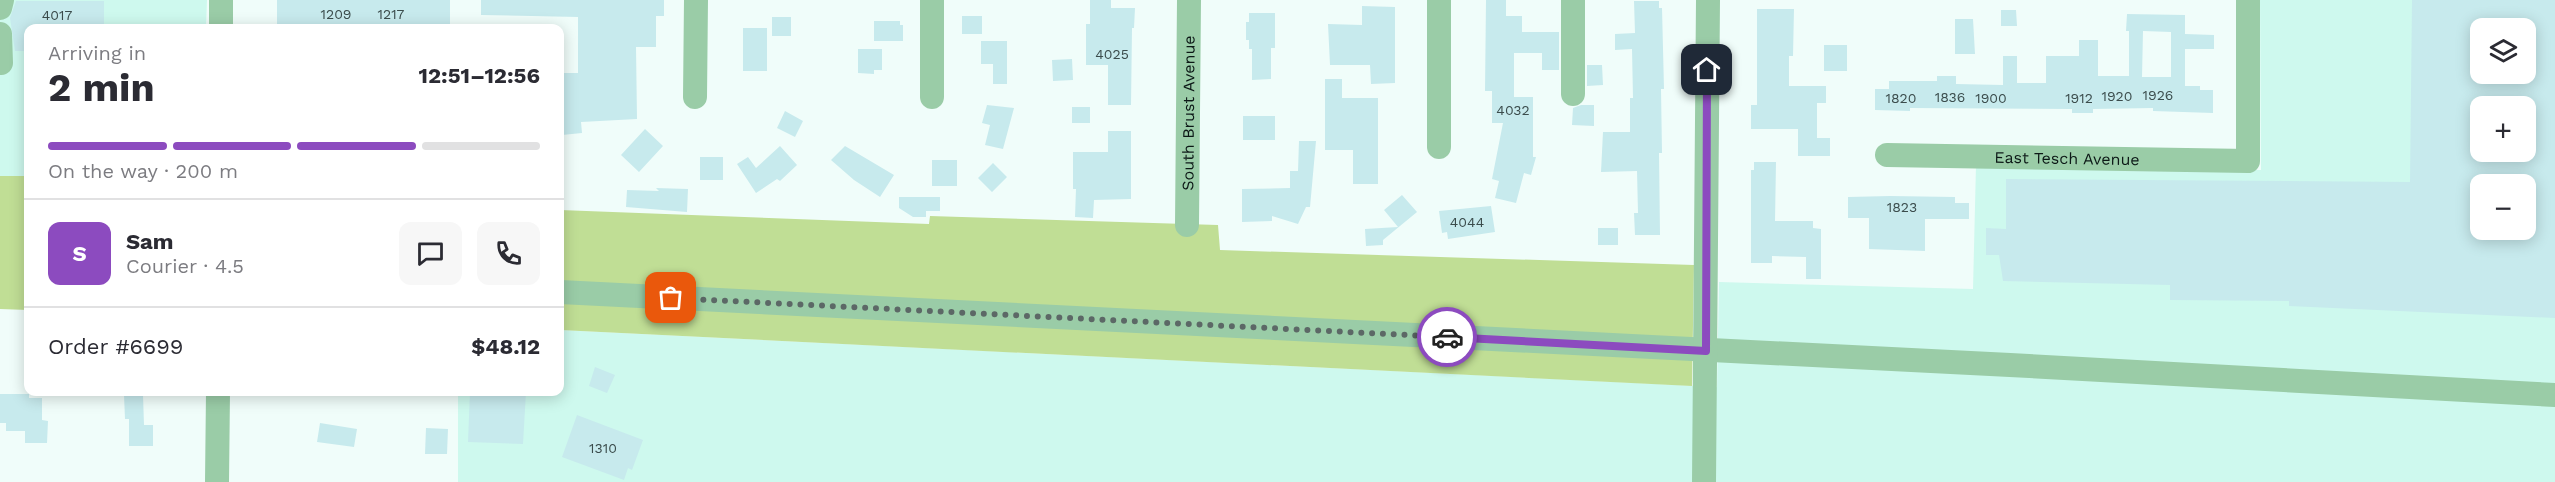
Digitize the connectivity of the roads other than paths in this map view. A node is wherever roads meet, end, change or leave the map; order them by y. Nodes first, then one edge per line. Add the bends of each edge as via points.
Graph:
1 (2, 0) edge
2 (221, 0) edge
3 (696, 0) edge
4 (932, 0) edge
5 (1189, 0) edge
6 (1439, 0) edge
7 (1573, 0) edge
8 (1708, 0) edge
9 (2248, 0) edge
10 (0, 8) edge
11 (221, 24) edge
12 (0, 34) edge
13 (1, 63) edge
14 (1573, 94) dead end
15 (694, 97) dead end
16 (932, 97) dead end
17 (1439, 147) dead end
18 (1887, 155) dead end
19 (1187, 225) dead end
20 (564, 292) edge
21 (1706, 351) junction
22 (2555, 395) edge
23 (218, 396) edge
24 (217, 482) edge
25 (1704, 482) edge

1 - 10 street
2 - 11 street
3 - 15 street
4 - 16 street
5 - 19 street, South Brust Avenue
6 - 17 street
7 - 14 street
8 - 21 street
9 - 18 street, East Tesch Avenue via 2247,160
12 - 13 street
20 - 21 street
21 - 22 street
21 - 25 street
23 - 24 street

